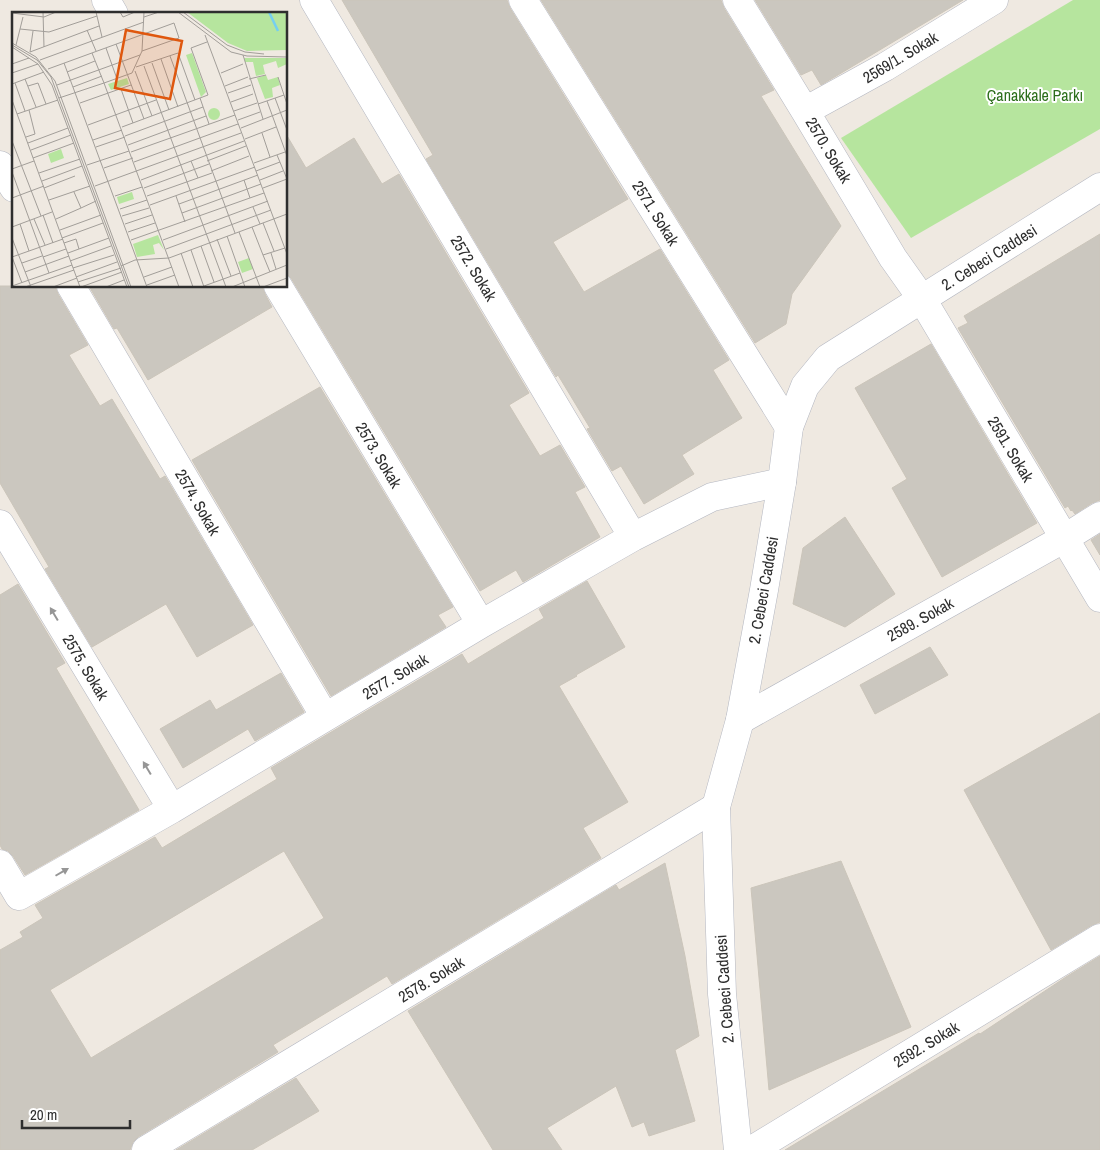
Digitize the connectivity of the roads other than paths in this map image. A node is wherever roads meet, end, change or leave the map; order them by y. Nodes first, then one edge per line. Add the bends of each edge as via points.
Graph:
1 (106, 0) edge
2 (314, 0) edge
3 (523, 0) edge
4 (737, 0) edge
5 (989, 1) edge
6 (113, 12) edge
7 (805, 111) junction
8 (0, 165) edge
9 (12, 185) edge
10 (1100, 187) edge
11 (72, 288) edge
12 (279, 288) edge
13 (922, 299) junction
14 (789, 427) junction
15 (782, 482) junction
16 (1100, 516) edge
17 (0, 524) edge
18 (633, 537) junction
19 (1065, 538) junction
20 (1100, 598) edge
21 (481, 624) junction
22 (325, 717) junction
23 (740, 720) junction
24 (716, 807) junction
25 (172, 809) junction
26 (0, 864) edge
27 (1100, 938) edge
28 (146, 1150) edge
29 (738, 1150) edge
30 (752, 1150) edge

1 - 6 street
2 - 18 street, 2572. Sokak
3 - 14 street, 2571. Sokak
4 - 7 street, 2570. Sokak
5 - 7 street, 2569/1. Sokak via 885,67
7 - 13 street, 2570. Sokak via 893,258
8 - 9 street
10 - 13 street, 2. Cebeci Caddesi
11 - 22 street, 2574. Sokak
12 - 21 street, 2573. Sokak
13 - 14 street, 2. Cebeci Caddesi via 828,358 805,386
13 - 19 street, 2591. Sokak
14 - 15 street, 2. Cebeci Caddesi
15 - 18 street, 2577. Sokak via 712,496
15 - 23 street, 2. Cebeci Caddesi
16 - 19 street, 2589. Sokak
25 -> 17 street, 2575. Sokak
18 - 21 street, 2577. Sokak
19 - 20 street, 2591. Sokak
19 - 23 street, 2589. Sokak
21 - 22 street, 2577. Sokak
22 - 25 street, 2577. Sokak
23 - 24 street, 2. Cebeci Caddesi
24 - 28 street, 2578. Sokak
24 - 29 street, 2. Cebeci Caddesi via 722,994
26 -> 25 street, 2577. Sokak via 19,896
27 - 30 street, 2592. Sokak

